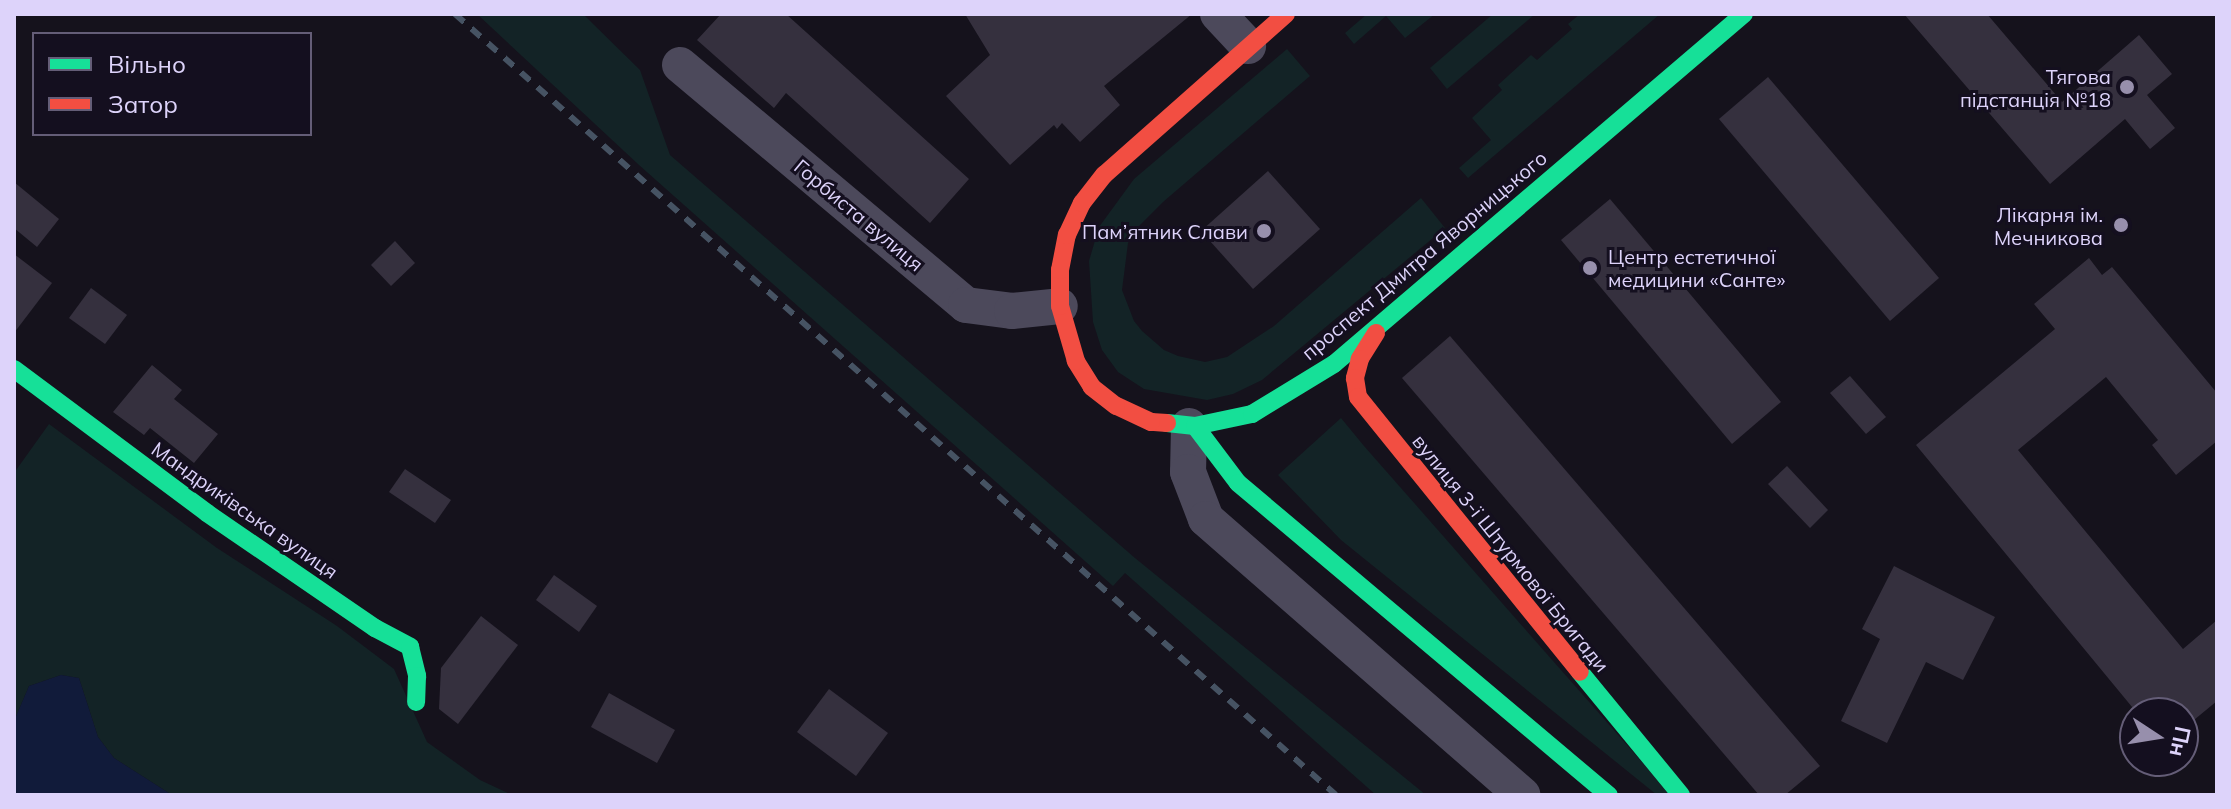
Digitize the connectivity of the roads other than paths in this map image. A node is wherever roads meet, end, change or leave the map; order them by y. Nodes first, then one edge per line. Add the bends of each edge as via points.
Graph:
1 (1218, 14) edge
2 (1286, 14) edge
3 (1744, 14) edge
4 (1248, 46) junction
5 (680, 65) dead end
6 (1060, 306) junction
7 (1380, 326) junction
8 (14, 369) edge
9 (1192, 426) junction
10 (416, 702) dead end
11 (1522, 795) edge
12 (1609, 795) edge
13 (1681, 795) edge

1 - 4 street
2 - 4 main road, проспект Дмитра Яворницького
3 - 7 main road, проспект Дмитра Яворницького
4 - 6 main road, проспект Дмитра Яворницького via 1104,175 1082,203 1067,235
5 - 6 street, Горбиста вулиця via 966,305 1012,311
6 - 9 main road, проспект Дмитра Яворницького via 1076,361 1092,387 1132,415
7 - 9 main road, проспект Дмитра Яворницького via 1334,364 1252,414
7 - 13 main road, вулиця 3-ї Штурмової Бригади via 1355,378 1369,415
8 - 10 main road, Мандриківська вулиця via 207,513 410,647
9 - 11 street via 1188,472 1206,519
9 - 12 main road via 1238,483

